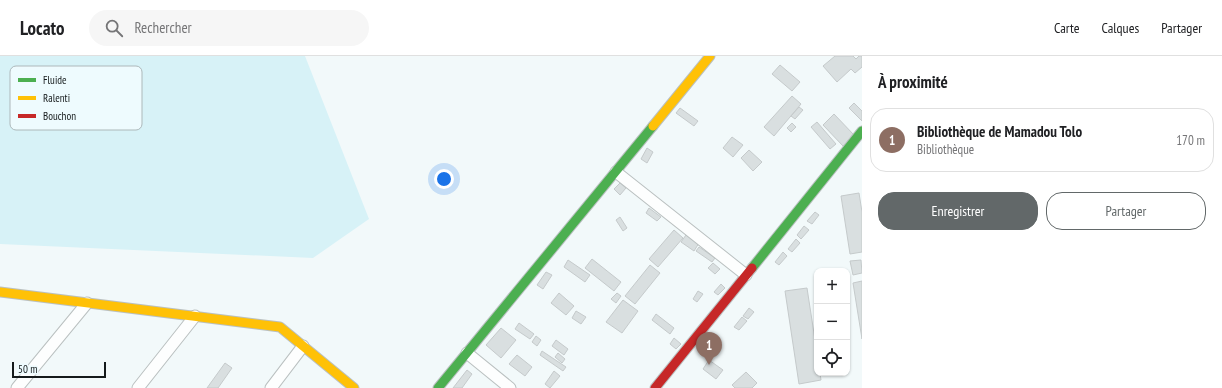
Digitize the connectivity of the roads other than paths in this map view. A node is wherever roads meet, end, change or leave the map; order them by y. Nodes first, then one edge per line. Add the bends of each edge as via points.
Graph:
1 (710, 56) edge
2 (862, 131) edge
3 (616, 172) junction
4 (746, 275) junction
5 (0, 292) edge
6 (88, 303) junction
7 (195, 316) junction
8 (303, 346) junction
9 (467, 353) junction
10 (17, 388) edge
11 (138, 388) edge
12 (271, 388) edge
13 (354, 388) edge
14 (438, 388) edge
15 (510, 388) edge
16 (655, 388) edge

1 - 3 street
2 - 4 street
3 - 4 street
3 - 9 street
4 - 16 street
5 - 6 street
6 - 7 street
6 - 10 street
7 - 8 street via 280,327
7 - 11 street
8 - 12 street
8 - 13 street
9 - 14 street
9 - 15 street

